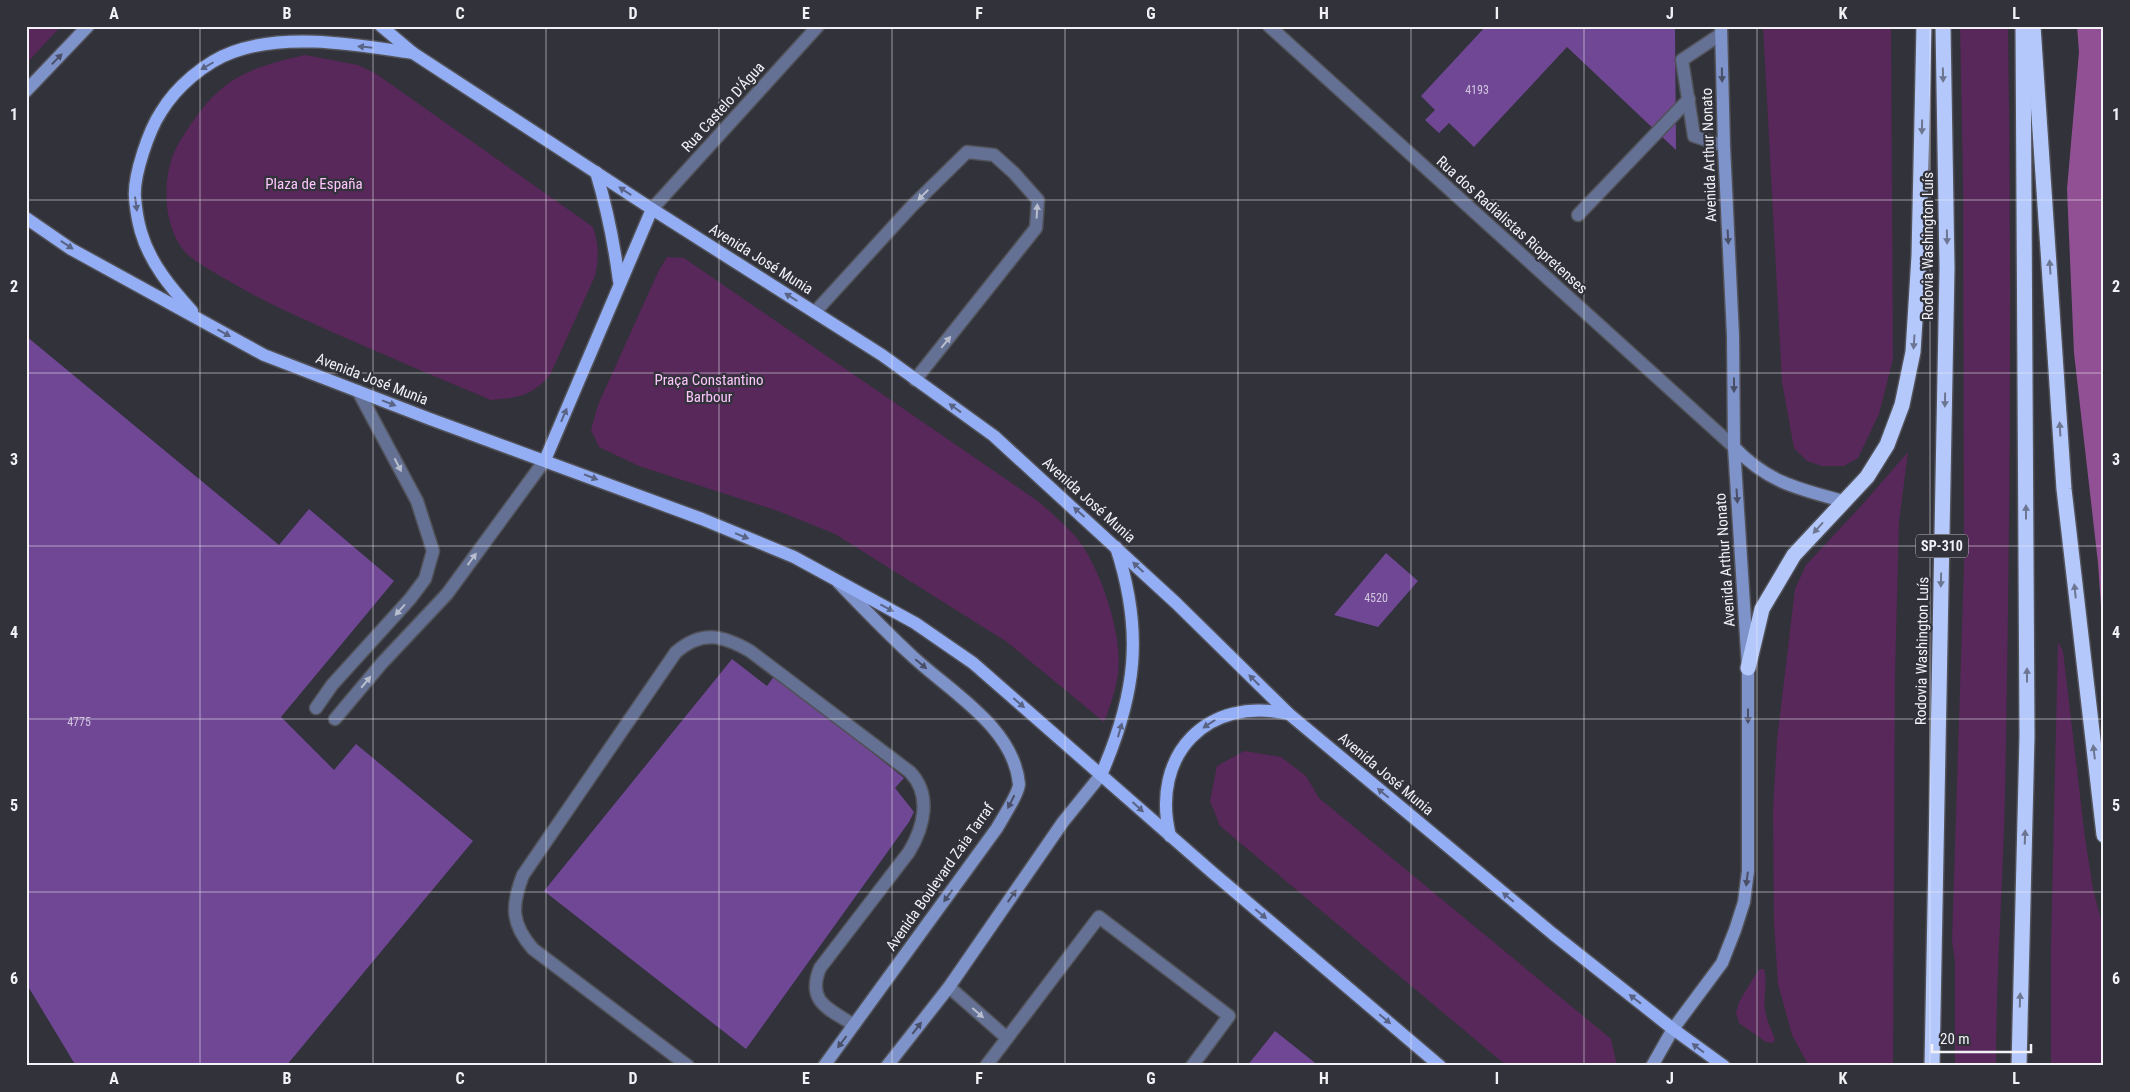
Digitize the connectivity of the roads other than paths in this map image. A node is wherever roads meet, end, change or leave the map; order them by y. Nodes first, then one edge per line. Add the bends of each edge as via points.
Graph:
1 (88, 26) edge
2 (381, 26) edge
3 (818, 26) edge
4 (1269, 26) edge
5 (1924, 26) edge
6 (1942, 26) edge
7 (2023, 26) edge
8 (2033, 26) edge
9 (1721, 30) edge
10 (413, 53) junction
11 (26, 91) edge
12 (1688, 99) junction
13 (1724, 146) junction
14 (596, 172) junction
15 (652, 209) junction
16 (1583, 211) dead end
17 (26, 218) edge
18 (619, 283) junction
19 (815, 312) junction
20 (198, 318) junction
21 (915, 380) junction
22 (358, 391) junction
23 (1734, 447) junction
24 (545, 460) junction
25 (1843, 501) junction
26 (1115, 545) junction
27 (836, 581) junction
28 (1748, 668) junction
29 (316, 708) dead end
30 (1289, 714) junction
31 (335, 719) dead end
32 (1101, 775) junction
33 (2104, 835) edge
34 (1170, 836) junction
35 (949, 987) junction
36 (854, 1025) junction
37 (1673, 1029) junction
38 (1007, 1038) junction
39 (688, 1066) edge
40 (824, 1066) edge
41 (887, 1066) edge
42 (986, 1066) edge
43 (1192, 1066) edge
44 (1440, 1066) edge
45 (1652, 1066) edge
46 (1724, 1066) edge
47 (1932, 1066) edge
48 (2018, 1066) edge

11 -> 1 main road
2 - 10 main road, Avenida José Munia
3 - 15 street, Rua Castelo D'Água
4 - 23 street, Rua dos Radialistas Riopretenses
5 -> 25 highway via 1919,256 1913,352 1902,405 1887,445 1867,477
6 -> 47 highway, Rodovia Washington Luís / SP-310 via 1947,268
48 -> 7 highway via 2027,736
33 -> 8 highway via 2064,489
9 - 12 street via 1682,60
9 -> 13 main road, Avenida Arthur Nonato
10 - 14 main road, Avenida José Munia
10 -> 20 main road via 327,43 256,46 232,52 199,71 160,112 139,166 135,197 141,231 158,269
12 - 13 street via 1694,136
12 - 16 street
13 -> 23 main road, Avenida Arthur Nonato via 1733,336
15 -> 14 main road, Avenida José Munia
14 - 18 main road via 607,207
15 - 18 main road
19 -> 15 main road, Avenida José Munia
17 -> 20 main road, Avenida José Munia via 72,249
24 -> 18 main road
19 - 21 main road, Avenida José Munia
21 -> 19 street via 1036,228 1038,200 994,155 968,152 911,207
20 -> 22 main road, Avenida José Munia via 264,354
26 -> 21 main road, Avenida José Munia via 994,436
22 -> 24 main road, Avenida José Munia
22 -> 29 street via 417,501 433,551 420,586 344,671
23 - 25 main road via 1763,473 1803,490
23 -> 28 main road, Avenida Arthur Nonato
24 -> 27 main road, Avenida José Munia via 794,557
31 -> 24 street via 447,594
25 -> 28 highway via 1794,556 1762,609
30 -> 26 main road, Avenida José Munia
32 -> 26 main road via 1117,739 1128,701 1133,662 1130,603
27 -> 32 main road, Avenida José Munia via 915,623 972,663
27 -> 36 main road, Avenida Boulevard Zaia Tarraf via 912,656 999,734 1013,756 1019,786 997,828
28 -> 37 main road, Avenida Arthur Nonato via 1748,871 1744,902 1722,964
30 -> 34 main road via 1270,710 1232,713 1198,731 1185,745 1168,779 1165,798
37 -> 30 main road, Avenida José Munia via 1553,934
32 -> 34 main road, Avenida José Munia
35 -> 32 main road via 1063,822
34 -> 44 main road, Avenida José Munia
35 -> 38 street
41 -> 35 main road
36 - 39 street via 822,1004 816,993 816,980 820,968 917,839 924,808 918,780 750,651 717,637 701,637 676,652 523,876 514,906 522,936 533,949
36 -> 40 main road, Avenida Boulevard Zaia Tarraf
37 - 45 main road, Avenida Arthur Nonato
46 -> 37 main road, Avenida José Munia
38 - 42 street
38 - 43 street via 1099,916 1229,1016

